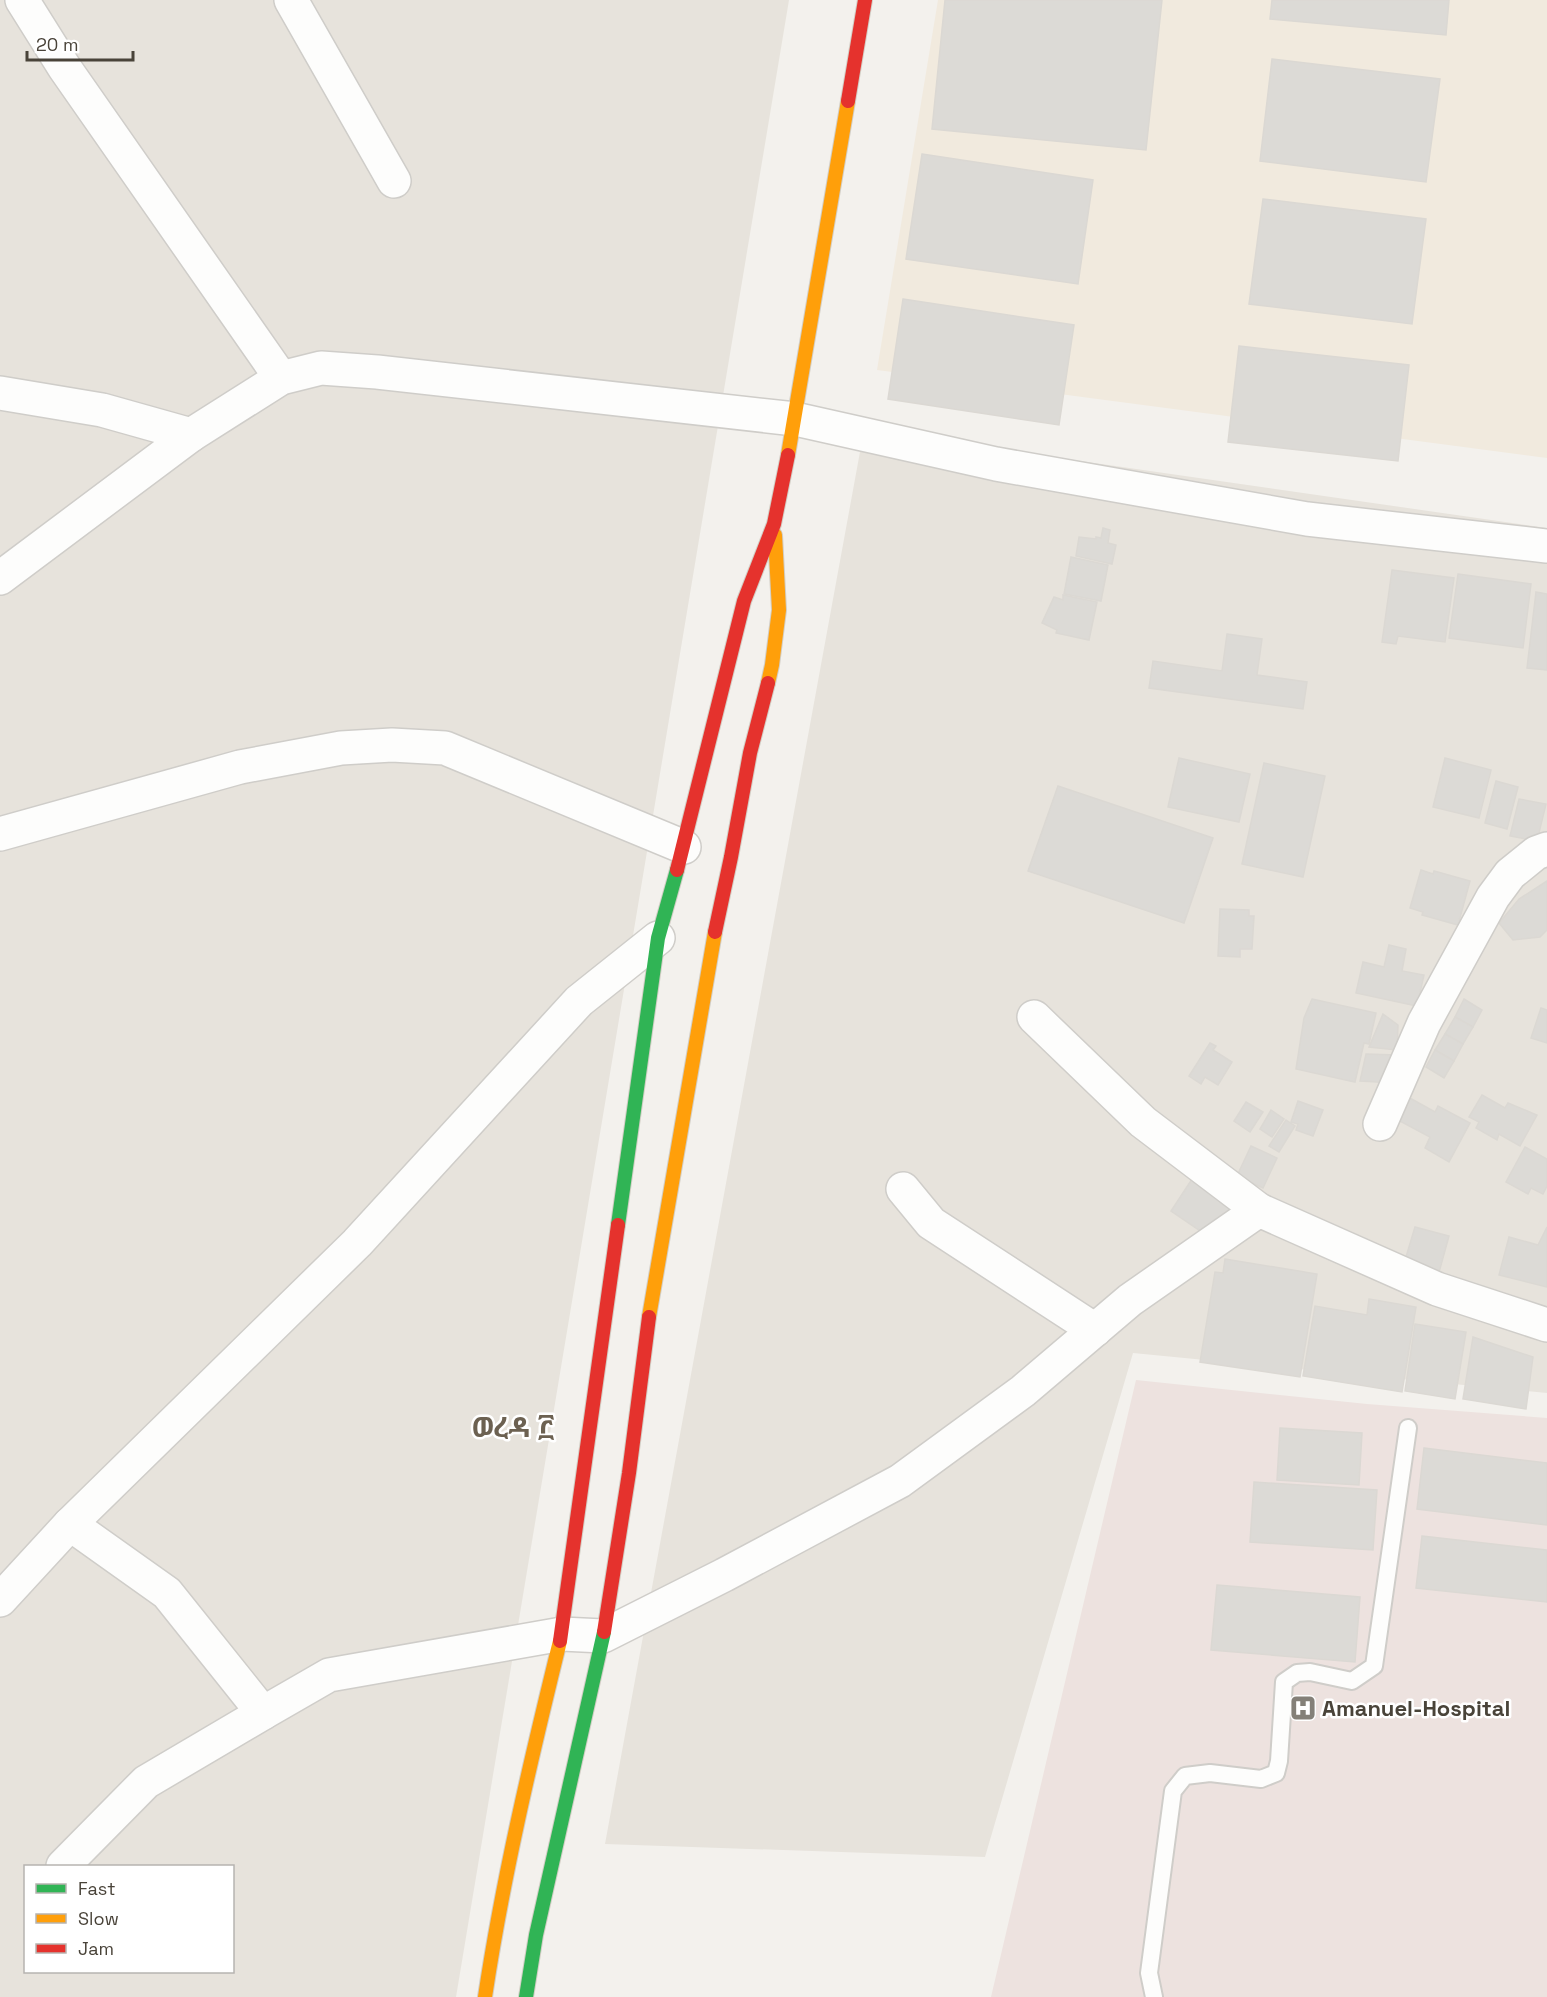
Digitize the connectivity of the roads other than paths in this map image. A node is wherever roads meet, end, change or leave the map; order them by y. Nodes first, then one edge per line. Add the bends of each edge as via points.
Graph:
1 (22, 0) edge
2 (291, 0) edge
3 (865, 0) edge
4 (394, 181) dead end
5 (281, 378) junction
6 (0, 393) edge
7 (808, 422) junction
8 (191, 435) junction
9 (774, 524) junction
10 (1547, 546) edge
11 (789, 551) dead end
12 (0, 578) edge
13 (779, 610) junction
14 (0, 834) edge
15 (684, 847) junction
16 (1547, 849) edge
17 (658, 938) junction
18 (1034, 1017) dead end
19 (1380, 1124) dead end
20 (903, 1189) dead end
21 (1259, 1210) junction
22 (1547, 1325) edge
23 (1095, 1330) junction
24 (1408, 1428) dead end
25 (70, 1524) junction
26 (0, 1600) edge
27 (562, 1634) junction
28 (603, 1636) junction
29 (263, 1713) junction
30 (64, 1865) edge
31 (484, 1997) edge
32 (526, 1997) edge
33 (1154, 1997) edge

1 - 5 street via 64,67
2 - 4 street
3 - 7 main road
5 - 7 street via 321,368 377,372
5 - 8 street
6 - 8 street via 102,410
7 - 9 main road
7 - 10 street via 996,464 1307,519
8 - 12 street
9 - 13 main road
9 - 15 main road via 744,601
11 - 13 main road
13 - 28 main road via 772,665 718,912 657,1264
14 - 15 street via 240,767 341,748 392,745 445,748
15 - 17 main road
16 - 19 street via 1510,874 1492,897 1424,1023
17 - 25 street via 579,1001 357,1243
17 - 27 main road
18 - 21 street via 1143,1122
20 - 23 street via 931,1223
21 - 22 street via 1437,1288
21 - 23 street via 1130,1300
23 - 28 street via 1023,1390 900,1481
24 - 33 lane via 1374,1666 1353,1681 1310,1672 1297,1673 1284,1682 1276,1773 1262,1779 1210,1773 1185,1776 1173,1791 1149,1973
25 - 26 street
25 - 29 street via 167,1593
27 - 28 street
27 - 29 street via 328,1675
27 - 31 main road via 525,1785
28 - 32 main road
29 - 30 street via 146,1782

